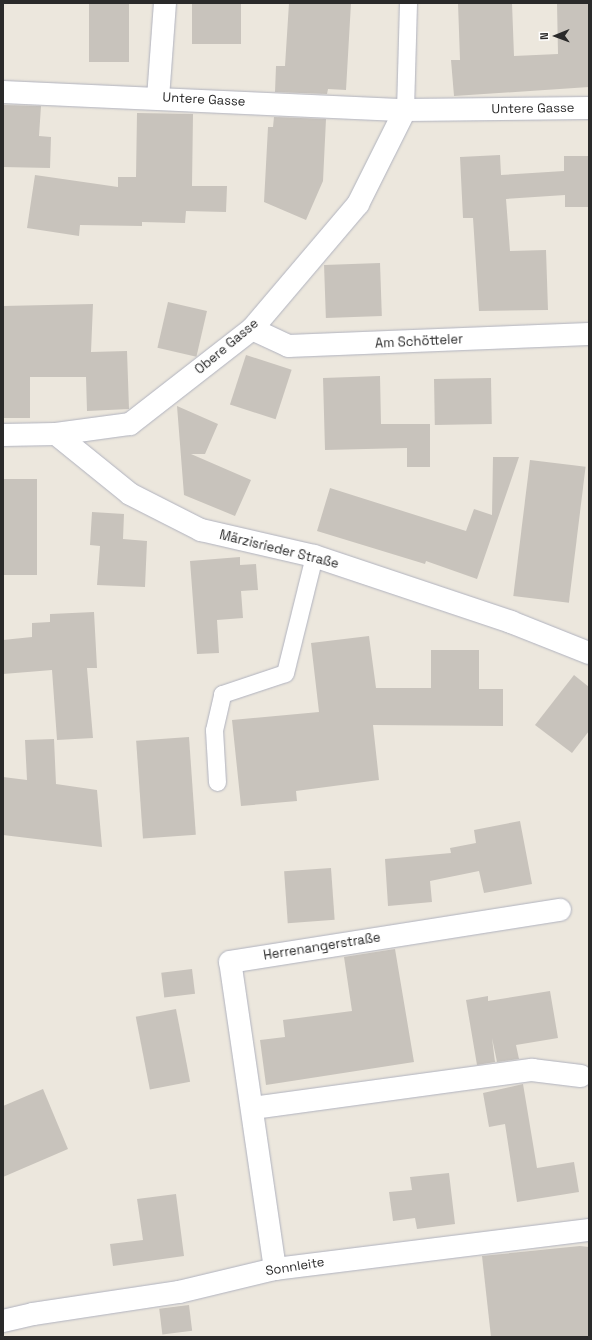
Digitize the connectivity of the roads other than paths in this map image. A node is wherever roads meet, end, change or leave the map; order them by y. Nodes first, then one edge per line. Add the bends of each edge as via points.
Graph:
1 (165, 3) edge
2 (408, 3) edge
3 (3, 92) edge
4 (158, 98) junction
5 (589, 108) edge
6 (405, 110) junction
7 (252, 329) junction
8 (589, 334) edge
9 (56, 434) junction
10 (3, 435) edge
11 (314, 556) junction
12 (589, 654) edge
13 (217, 782) dead end
14 (560, 910) dead end
15 (581, 1076) dead end
16 (253, 1108) junction
17 (589, 1230) edge
18 (275, 1269) junction
19 (3, 1321) edge

1 - 4 street
2 - 6 lane
3 - 4 street, Untere Gasse
4 - 6 street, Untere Gasse
5 - 6 street, Untere Gasse
6 - 7 street, Obere Gasse via 358,204
7 - 8 street, Am Schötteler via 288,346
7 - 9 street, Obere Gasse via 130,424
9 - 10 street, Obere Gasse
9 - 11 street, Märzisrieder Straße via 130,494 201,530
11 - 12 street, Märzisrieder Straße via 511,622
11 - 13 lane via 285,673 222,694 214,730
14 - 16 street, Herrenangerstraße via 230,962
15 - 16 street via 532,1070
16 - 18 street, Herrenangerstraße
17 - 18 street, Sonnleite
18 - 19 street, Sonnleite via 179,1292 33,1314

